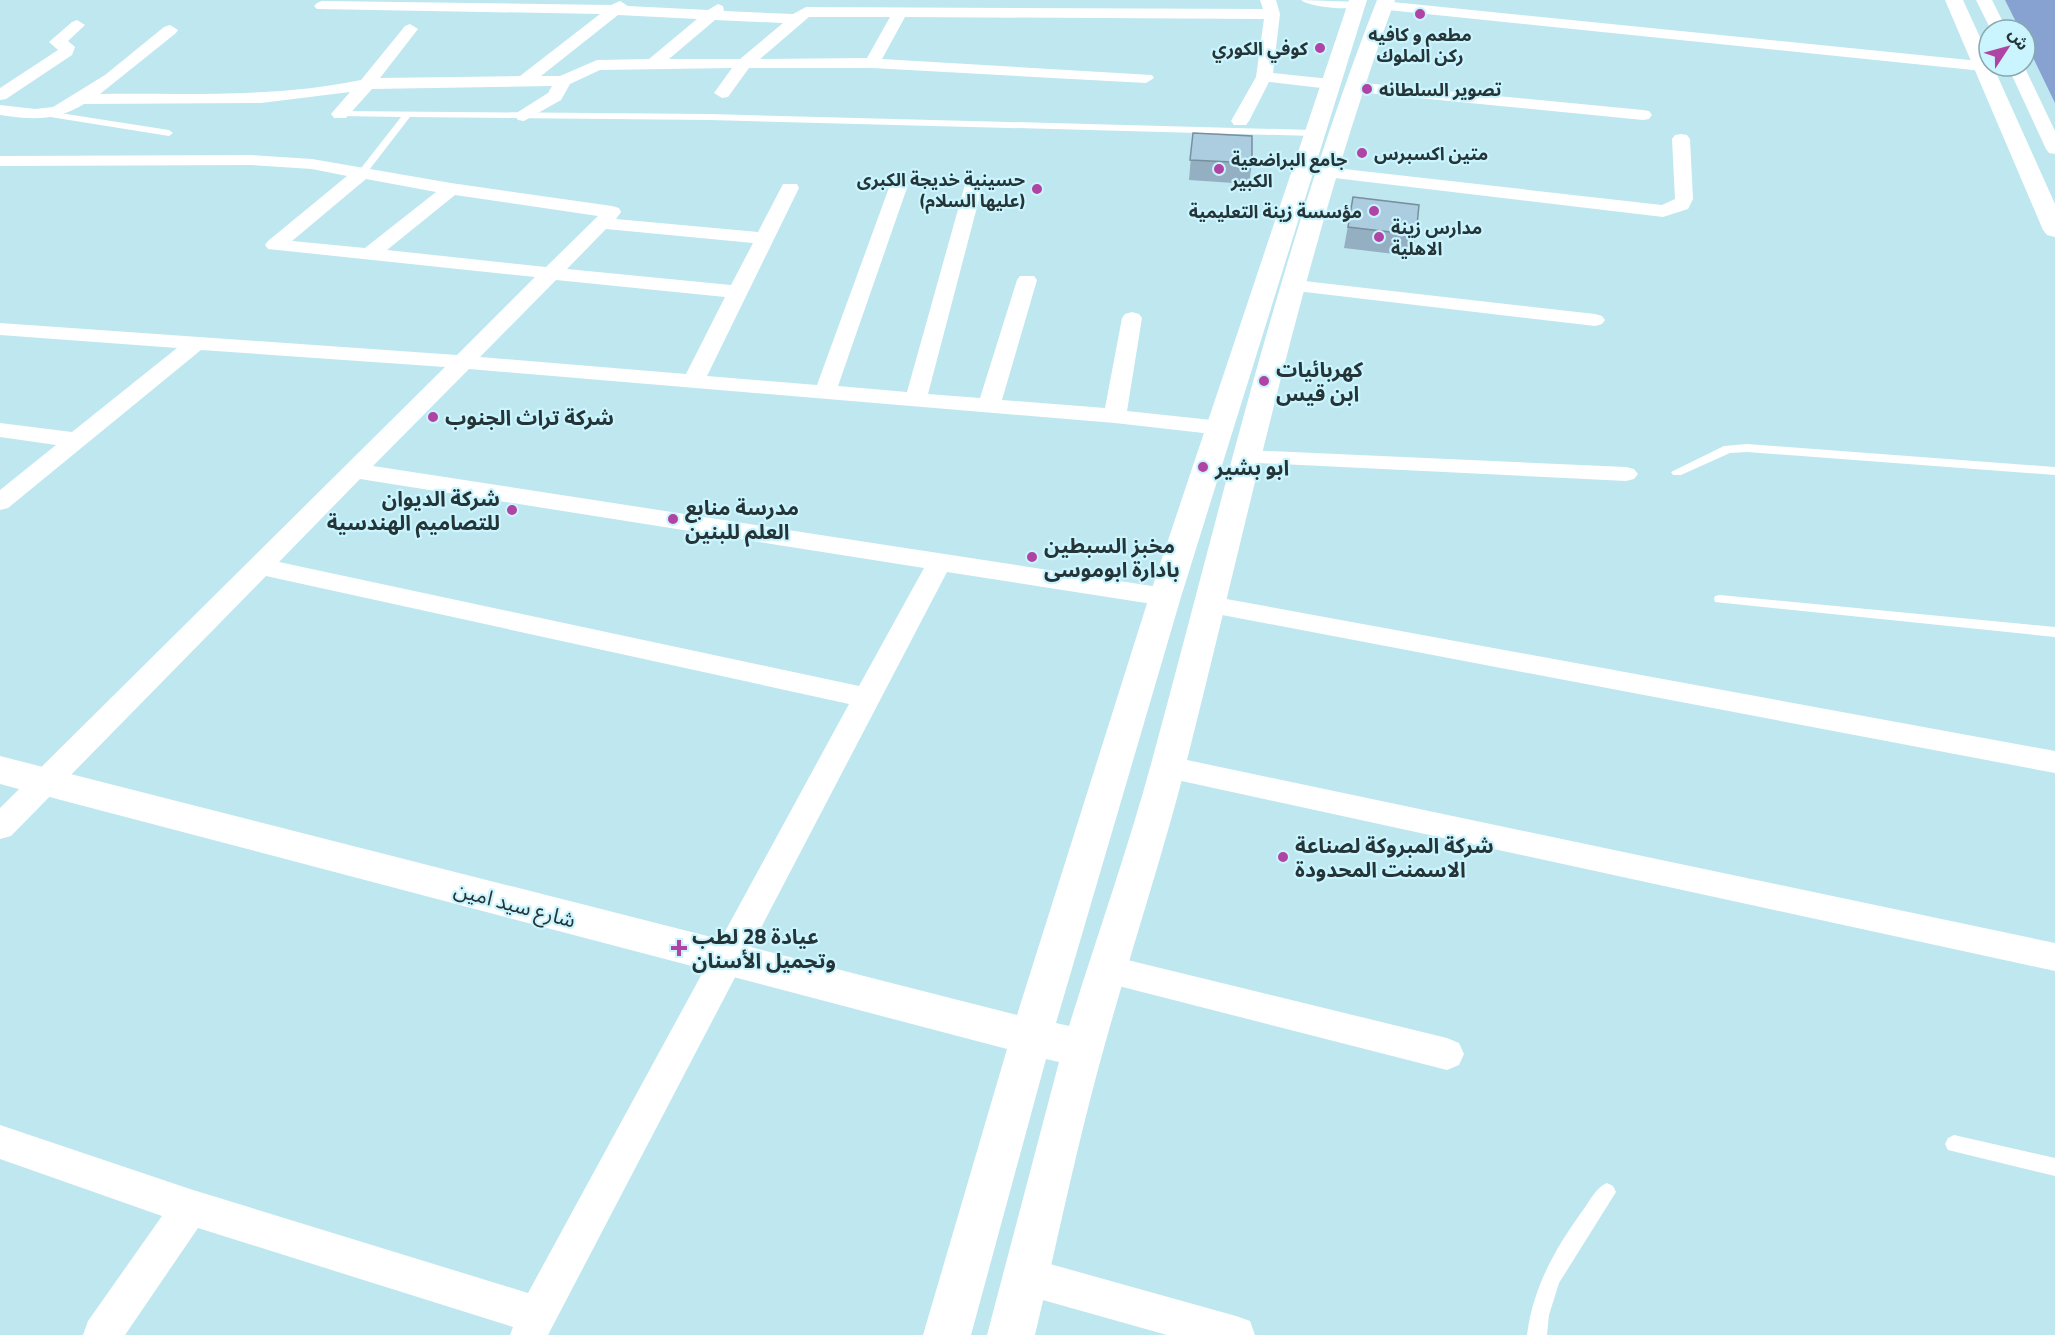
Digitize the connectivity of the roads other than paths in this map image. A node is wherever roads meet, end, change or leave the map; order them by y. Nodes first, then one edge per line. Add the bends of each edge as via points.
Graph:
1 (628, 0) edge
2 (728, 0) edge
3 (818, 0) edge
4 (1309, 0) edge
5 (1954, 0) edge
6 (1972, 0) edge
7 (1984, 0) edge
8 (1371, 3) edge
9 (322, 6) dead end
10 (932, 6) edge
11 (1270, 7) edge
12 (614, 10) junction
13 (900, 12) junction
14 (711, 15) junction
15 (802, 15) junction
16 (1980, 18) edge
17 (1992, 18) edge
18 (77, 25) dead end
19 (410, 29) dead end
20 (170, 30) dead end
21 (1977, 33) edge
22 (746, 63) junction
23 (872, 63) junction
24 (653, 64) junction
25 (1977, 64) edge
26 (1264, 77) junction
27 (1146, 78) dead end
28 (2005, 78) edge
29 (2006, 78) edge
30 (2008, 78) edge
31 (524, 81) junction
32 (564, 81) junction
33 (367, 84) junction
34 (1341, 85) junction
35 (722, 93) dead end
36 (0, 95) edge
37 (78, 99) junction
38 (0, 110) edge
39 (47, 114) junction
40 (340, 114) joint
41 (407, 115) junction
42 (1642, 115) dead end
43 (524, 116) junction
44 (1240, 121) dead end
45 (169, 133) dead end
46 (1314, 133) junction
47 (1681, 139) dead end
48 (2055, 149) edge
49 (0, 161) edge
50 (20, 162) junction
51 (363, 172) junction
52 (1326, 172) junction
53 (0, 182) edge
54 (2055, 182) edge
55 (899, 185) dead end
56 (790, 188) dead end
57 (973, 188) dead end
58 (451, 189) junction
59 (602, 223) junction
60 (2055, 230) edge
61 (764, 238) junction
62 (369, 255) junction
63 (553, 272) junction
64 (1027, 280) dead end
65 (1295, 286) junction
66 (737, 292) junction
67 (1132, 318) dead end
68 (1594, 320) dead end
69 (0, 329) edge
70 (195, 344) junction
71 (464, 362) junction
72 (693, 381) junction
73 (825, 392) junction
74 (916, 399) junction
75 (988, 406) junction
76 (1115, 416) junction
77 (1221, 428) junction
78 (0, 430) edge
79 (76, 440) junction
80 (1246, 457) junction
81 (355, 471) junction
82 (2055, 471) edge
83 (1677, 472) dead end
84 (1626, 474) dead end
85 (0, 502) edge
86 (940, 561) junction
87 (260, 566) junction
88 (1165, 597) junction
89 (1720, 599) dead end
90 (1210, 605) junction
91 (2055, 632) edge
92 (867, 698) junction
93 (2055, 762) edge
94 (1168, 766) junction
95 (0, 770) edge
96 (45, 781) junction
97 (0, 826) edge
98 (2055, 957) edge
99 (727, 959) junction
100 (1107, 969) junction
101 (1031, 1037) junction
102 (1083, 1048) junction
103 (1447, 1054) dead end
104 (0, 1142) edge
105 (1954, 1144) dead end
106 (2055, 1167) edge
107 (1607, 1192) dead end
108 (190, 1207) junction
109 (1025, 1276) junction
110 (533, 1325) edge
111 (102, 1335) edge
112 (947, 1335) edge
113 (1011, 1335) edge
114 (1236, 1335) edge
115 (1537, 1335) edge

1 - 12 street
2 - 14 street
3 - 15 street
4 - 8 street
5 - 21 main road
6 - 16 main road
7 - 17 street
8 - 25 street via 1566,17
8 - 34 main road
9 - 12 street
10 - 11 street
10 - 13 street
11 - 26 street
12 - 14 street
12 - 31 street
13 - 15 street
13 - 23 street
14 - 15 street
14 - 24 street
15 - 22 street
18 - 36 street via 57,42 67,47 66,52
19 - 33 street
20 - 37 street via 118,73
22 - 23 street
22 - 24 street
22 - 35 street
23 - 27 street
24 - 32 street via 597,64
26 - 34 street
26 - 44 street
28 - 60 main road
29 - 54 main road
30 - 48 street
31 - 32 street
31 - 33 street
32 - 43 street via 555,96
33 - 37 street via 261,98
33 - 40 street
34 - 42 street
34 - 46 main road
34 - 52 main road
37 - 39 street via 63,110
38 - 39 street
39 - 45 lane
40 - 41 lane
41 - 43 lane
41 - 51 lane
43 - 46 lane via 710,117
46 - 77 main road
47 - 52 street via 1684,199 1681,205 1663,211
49 - 50 street
50 - 51 street via 252,159
50 - 53 street
51 - 58 street
51 - 62 street via 275,244
52 - 65 main road
55 - 73 street
56 - 61 street
57 - 74 street
58 - 59 street via 612,212
58 - 62 street
59 - 61 street
59 - 63 street
61 - 66 street
62 - 63 street
63 - 66 street
63 - 71 street
64 - 75 street
65 - 68 street
65 - 80 main road
66 - 72 street
67 - 76 street
69 - 70 street
70 - 71 street
70 - 79 street
71 - 72 street
71 - 81 street
72 - 73 street
73 - 74 street
74 - 75 street
75 - 76 street
76 - 77 street
77 - 88 main road
78 - 79 street
79 - 85 street
80 - 84 street
80 - 90 main road
81 - 86 street
81 - 87 street
82 - 83 lane via 1747,448 1728,449
86 - 88 street
86 - 92 street
87 - 92 street
87 - 96 street
88 - 90 main road
88 - 101 main road
89 - 91 lane
90 - 93 street
90 - 94 main road
92 - 99 street
94 - 98 street
94 - 100 main road
95 - 96 main road, شارع سيد امين
96 - 97 street
96 - 99 main road, شارع سيد امين
99 - 101 main road, شارع سيد امين
99 - 110 street
100 - 102 main road
100 - 103 street
101 - 102 main road, شارع سيد امين
101 - 112 main road
102 - 109 main road
104 - 108 street
105 - 106 lane
107 - 115 lane via 1553,1272 1538,1316
108 - 110 street
108 - 111 street
109 - 113 main road
109 - 114 street

